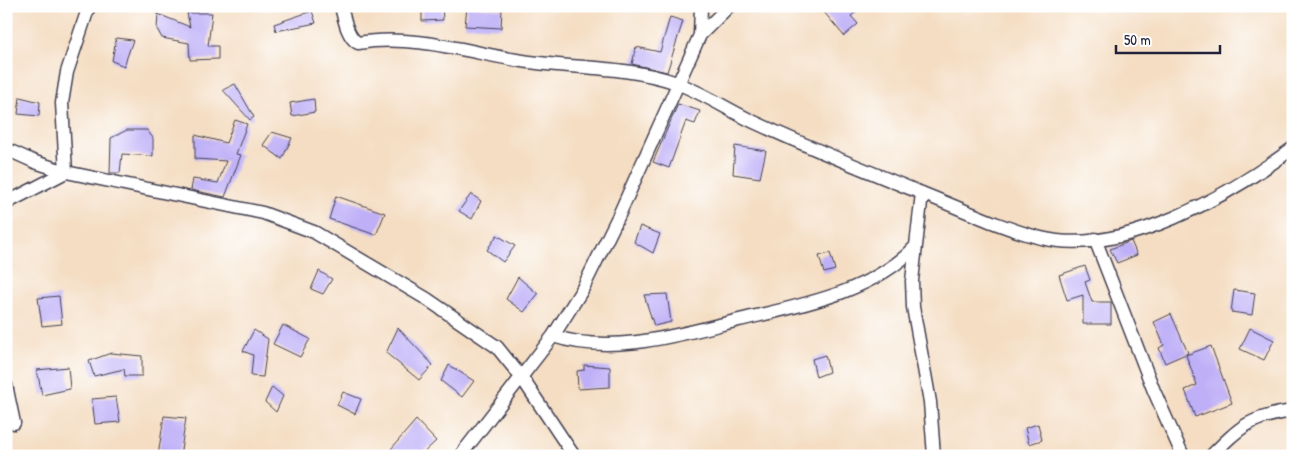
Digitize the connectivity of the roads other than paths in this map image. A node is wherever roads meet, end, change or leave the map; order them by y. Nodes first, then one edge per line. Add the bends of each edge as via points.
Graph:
1 (90, 6) edge
2 (341, 6) edge
3 (700, 6) edge
4 (729, 6) edge
5 (700, 35) junction
6 (677, 84) junction
7 (1293, 148) edge
8 (6, 149) edge
9 (66, 172) junction
10 (922, 193) junction
11 (6, 203) edge
12 (1095, 239) junction
13 (915, 247) junction
14 (553, 336) junction
15 (522, 378) junction
16 (6, 385) edge
17 (1293, 411) edge
18 (14, 423) dead end
19 (460, 456) edge
20 (574, 456) edge
21 (934, 456) edge
22 (1184, 456) edge
23 (1211, 456) edge

1 - 9 street via 67,72 62,102
2 - 6 street via 353,40 358,43 394,39 520,60 655,76
3 - 5 street
4 - 5 street
5 - 6 street
6 - 10 street via 755,122
6 - 14 street via 619,215 582,290
7 - 12 street via 1242,183 1171,219 1136,232
8 - 9 street
9 - 11 street
9 - 15 street via 263,213 314,232 460,320 497,347
10 - 12 street via 1043,238
10 - 13 street
12 - 22 street via 1154,391
13 - 14 street via 875,276 805,304 676,336 608,343 569,342
13 - 21 street via 913,307 930,402
14 - 15 street
15 - 19 street
15 - 20 street
16 - 18 street
17 - 23 street via 1266,415 1247,423

